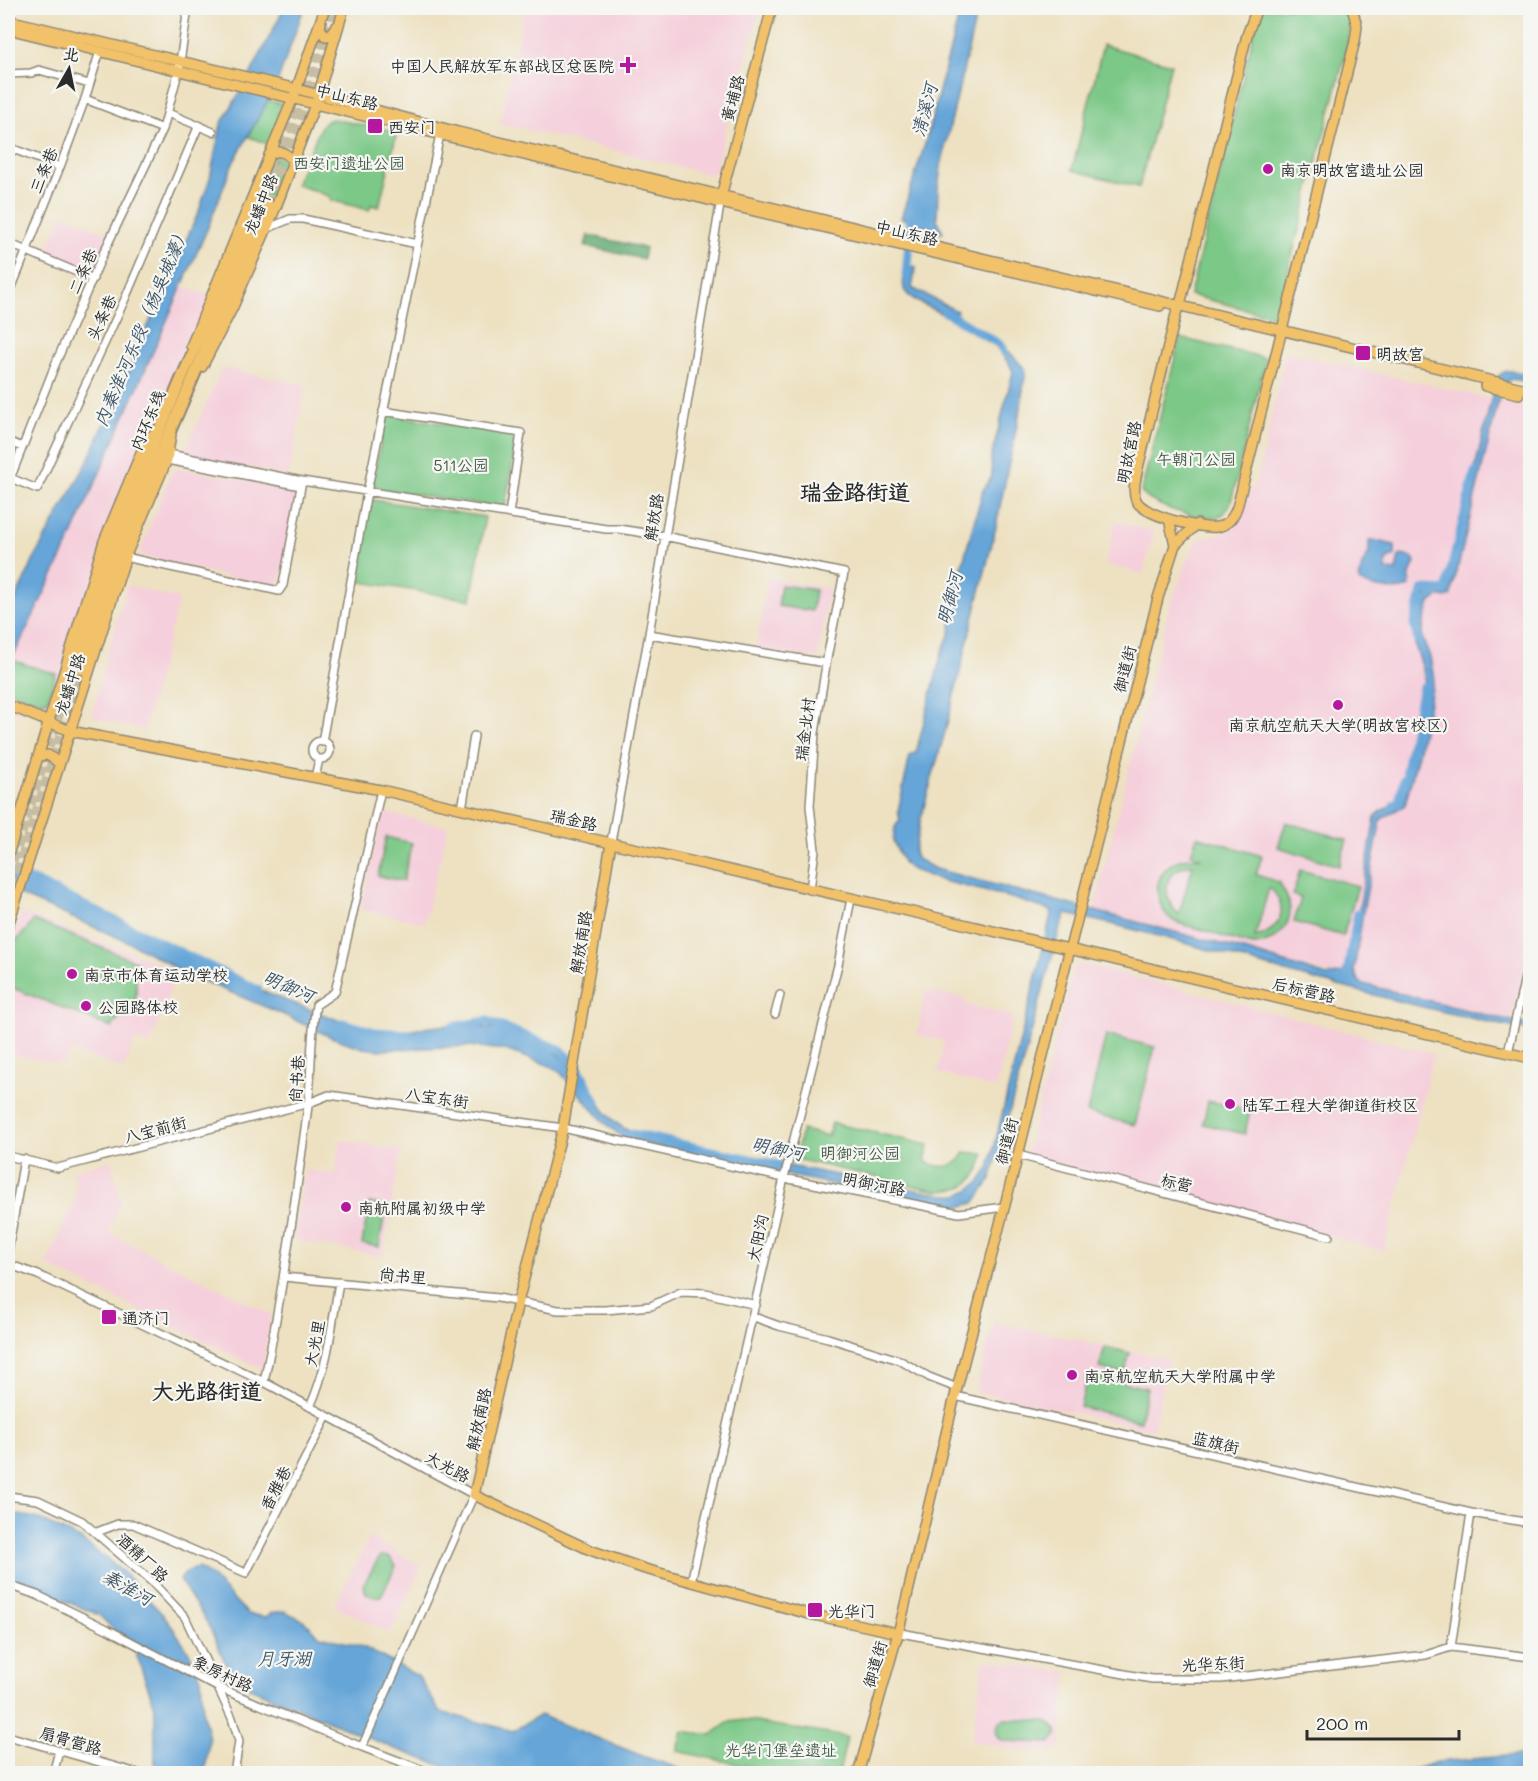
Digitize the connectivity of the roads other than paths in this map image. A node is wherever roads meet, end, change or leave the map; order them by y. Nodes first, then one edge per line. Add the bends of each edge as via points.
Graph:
1 (188, 8) edge
2 (325, 8) edge
3 (344, 8) edge
4 (772, 8) edge
5 (1257, 8) edge
6 (1352, 8) edge
7 (321, 18) junction
8 (8, 20) edge
9 (340, 22) junction
10 (8, 29) edge
11 (100, 51) junction
12 (180, 67) junction
13 (8, 74) edge
14 (89, 84) junction
15 (295, 94) junction
16 (85, 99) junction
17 (317, 99) junction
18 (168, 113) junction
19 (199, 125) junction
20 (163, 129) junction
21 (213, 132) dead end
22 (440, 134) junction
23 (8, 147) edge
24 (269, 155) junction
25 (293, 162) junction
26 (60, 167) junction
27 (721, 199) junction
28 (266, 229) junction
29 (8, 243) edge
30 (417, 244) junction
31 (26, 251) junction
32 (93, 279) junction
33 (8, 297) edge
34 (1179, 308) junction
35 (1282, 333) junction
36 (182, 376) junction
37 (188, 390) junction
38 (1530, 390) edge
39 (1530, 397) edge
40 (383, 411) junction
41 (167, 426) junction
42 (8, 441) edge
43 (22, 447) junction
44 (168, 457) junction
45 (8, 480) edge
46 (302, 484) junction
47 (367, 492) junction
48 (508, 514) junction
49 (1169, 519) junction
50 (1197, 524) junction
51 (664, 536) junction
52 (1175, 544) junction
53 (125, 557) junction
54 (649, 634) junction
55 (81, 657) junction
56 (826, 663) junction
57 (8, 705) edge
58 (48, 723) junction
59 (70, 731) junction
60 (474, 736) dead end
61 (322, 741) junction
62 (38, 756) junction
63 (319, 759) junction
64 (59, 763) junction
65 (315, 778) junction
66 (381, 790) junction
67 (462, 809) junction
68 (610, 843) junction
69 (8, 855) edge
70 (810, 890) junction
71 (851, 899) junction
72 (8, 926) edge
73 (1070, 949) junction
74 (1530, 955) edge
75 (589, 972) joint
76 (780, 995) dead end
77 (775, 1014) dead end
78 (577, 1046) junction
79 (1508, 1053) junction
80 (1530, 1058) edge
81 (309, 1102) junction
82 (563, 1128) junction
83 (8, 1155) edge
84 (1018, 1155) junction
85 (24, 1160) junction
86 (784, 1178) junction
87 (1004, 1207) junction
88 (1329, 1236) dead end
89 (8, 1251) edge
90 (8, 1264) edge
91 (284, 1277) junction
92 (339, 1282) junction
93 (518, 1302) junction
94 (756, 1305) junction
95 (754, 1317) junction
96 (264, 1382) junction
97 (956, 1392) junction
98 (310, 1407) junction
99 (327, 1416) junction
100 (474, 1495) junction
101 (8, 1496) edge
102 (1471, 1513) junction
103 (1530, 1523) edge
104 (97, 1532) junction
105 (692, 1582) junction
106 (8, 1585) edge
107 (809, 1614) joint
108 (898, 1633) junction
109 (1451, 1647) junction
110 (1530, 1657) edge
111 (217, 1687) junction
112 (8, 1736) edge
113 (362, 1747) junction
114 (59, 1750) junction
115 (53, 1773) edge
116 (141, 1773) edge
117 (234, 1773) edge
118 (433, 1773) edge
119 (858, 1773) edge

1 - 12 street, 二条巷
2 - 7 main road, 龙蟠中路
3 - 9 main road, 龙蟠中路
4 - 27 main road, 黄埔路
5 - 34 main road, 明故宫路
6 - 35 main road, 明故宫路 via 1357,26 1355,41
7 - 9 main road via 320,28 325,36
7 - 15 main road, 龙蟠中路
8 - 12 main road
9 - 17 main road, 龙蟠中路
10 - 11 main road
11 - 12 main road
11 - 14 street, 三条巷
12 - 15 main road, 中山东路
12 - 18 street, 二条巷
13 - 14 street via 39,69
14 - 16 street, 三条巷
15 - 17 main road, 中山东路
15 - 24 main road, 龙蟠中路
16 - 20 street
16 - 26 street, 三条巷
17 - 22 main road, 中山东路
17 - 25 main road, 龙蟠中路
17 - 27 main road, 中山东路
18 - 19 street
18 - 20 street, 二条巷
19 - 21 street
19 - 45 street, 头条巷 via 37,489
20 - 32 street, 二条巷
22 - 27 main road, 中山东路
22 - 30 street
23 - 26 street
24 - 25 main road via 281,152
24 - 36 main road, 龙蟠中路 via 210,296
25 - 28 main road, 龙蟠中路
26 - 31 street, 三条巷
27 - 34 main road, 中山东路
27 - 51 street, 解放路
28 - 30 street via 290,219 303,219
28 - 37 main road, 龙蟠中路 via 233,307
29 - 31 street
30 - 40 street
31 - 32 street
31 - 33 street, 三条巷
32 - 43 street, 二条巷
34 - 35 main road, 中山东路
34 - 49 main road, 明故宫路 via 1134,492 1142,507
35 - 38 main road, 中山东路
35 - 39 main road, 中山东路
35 - 50 main road, 明故宫路 via 1236,512 1222,525
36 - 37 highway, 内环东线 via 264,203
36 - 41 highway, 内环东线
37 - 41 highway, 内环东线
40 - 47 street
40 - 48 street via 521,433
41 - 44 main road, 龙蟠中路
41 - 55 highway, 内环东线 via 111,545
41 - 55 main road, 龙蟠中路 via 146,443 104,541
42 - 43 street
43 - 45 street, 二条巷
44 - 46 street
44 - 53 main road, 龙蟠中路
46 - 47 street
46 - 53 street via 279,591
47 - 48 street
47 - 61 street
48 - 51 street
49 - 50 main road, 明故宫路
49 - 52 main road
50 - 52 main road
51 - 54 street, 解放路
51 - 56 street, 瑞金北村 via 844,573
52 - 73 main road, 御道街
53 - 55 main road, 龙蟠中路
54 - 56 street
54 - 68 street, 解放路
55 - 58 main road, 龙蟠中路
55 - 59 main road, 龙蟠中路
56 - 70 street, 瑞金北村 via 815,733 810,806 815,850
57 - 58 main road, 瑞金路
58 - 59 main road, 瑞金路
58 - 62 main road, 龙蟠中路
59 - 64 main road, 龙蟠中路
59 - 65 main road, 瑞金路
60 - 67 street
61 - 63 street via 312,747 312,753
61 - 63 street via 329,752
62 - 64 main road via 52,757
62 - 69 main road, 龙蟠中路
63 - 65 street
64 - 72 main road, 龙蟠中路
65 - 66 main road, 瑞金路
66 - 67 main road, 瑞金路
66 - 81 street, 尚书巷 via 335,992 315,1005
67 - 68 main road, 瑞金路
68 - 70 main road, 瑞金路
68 - 75 street, 解放南路
70 - 71 main road, 瑞金路
71 - 73 main road, 瑞金路
71 - 86 street, 大阳沟
73 - 79 main road, 后标营路
73 - 84 main road, 御道街
74 - 79 street
75 - 78 main road
76 - 77 street
78 - 82 main road
78 - 82 street, 解放南路
79 - 80 main road, 后标营路
81 - 82 street, 八宝东街 via 329,1095
81 - 85 street, 八宝前街 via 58,1168
81 - 91 street, 尚书巷
82 - 86 street, 明御河路
82 - 93 street, 解放南路
83 - 85 street, 八宝前街
84 - 87 main road, 御道街
84 - 88 street, 标营
85 - 89 street
86 - 87 street, 明御河路 via 959,1213
86 - 94 street, 大阳沟
87 - 97 main road, 御道街
90 - 96 street, 大光路
91 - 92 street, 尚书里
91 - 96 street, 尚书巷
92 - 93 street, 尚书里
92 - 98 street, 大光里 via 326,1359
93 - 94 street, 尚书里 via 558,1310 604,1310 651,1306 681,1292 706,1293
93 - 100 street, 解放南路
94 - 95 street, 大阳沟
95 - 97 street, 蓝旗街 via 899,1360
95 - 105 street, 大阳沟
96 - 98 street, 大光路
97 - 102 street, 蓝旗街
97 - 108 main road, 御道街
98 - 99 street, 大光路
99 - 100 street, 大光路
99 - 104 street, 香雅巷 via 246,1573 133,1524 118,1524
100 - 105 street, 大光路 via 590,1550
100 - 113 street, 解放南路
101 - 104 street, 酒精厂路 via 38,1500
102 - 103 street, 蓝旗街
102 - 109 street
104 - 111 street, 酒精厂路 via 185,1617
105 - 107 street, 大光路
106 - 111 street, 象房村路 via 107,1629
107 - 108 main road
108 - 109 street, 光华东街 via 1152,1679 1221,1679 1426,1655
108 - 119 main road, 御道街
109 - 110 street, 光华东街
111 - 113 street, 象房村路
111 - 117 street, 酒精厂路 via 239,1741
112 - 114 street, 扇骨营路
113 - 118 street, 象房村路
114 - 115 street
114 - 116 street, 扇骨营路

